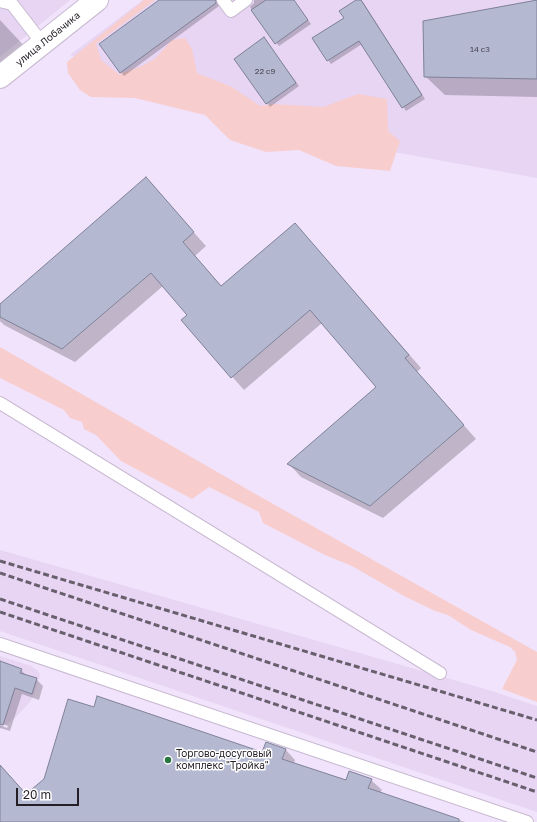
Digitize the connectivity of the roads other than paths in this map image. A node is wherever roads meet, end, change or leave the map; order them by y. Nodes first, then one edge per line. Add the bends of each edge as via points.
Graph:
1 (97, 0) edge
2 (222, 0) edge
3 (246, 0) edge
4 (0, 1) edge
5 (42, 43) junction
6 (0, 77) edge
7 (0, 403) edge
8 (0, 644) edge
9 (440, 673) dead end
10 (527, 822) edge

1 - 5 street, улица Лобачика
2 - 3 lane via 231,11
4 - 5 lane via 12,4
5 - 6 street, улица Лобачика
7 - 9 lane
8 - 10 lane

